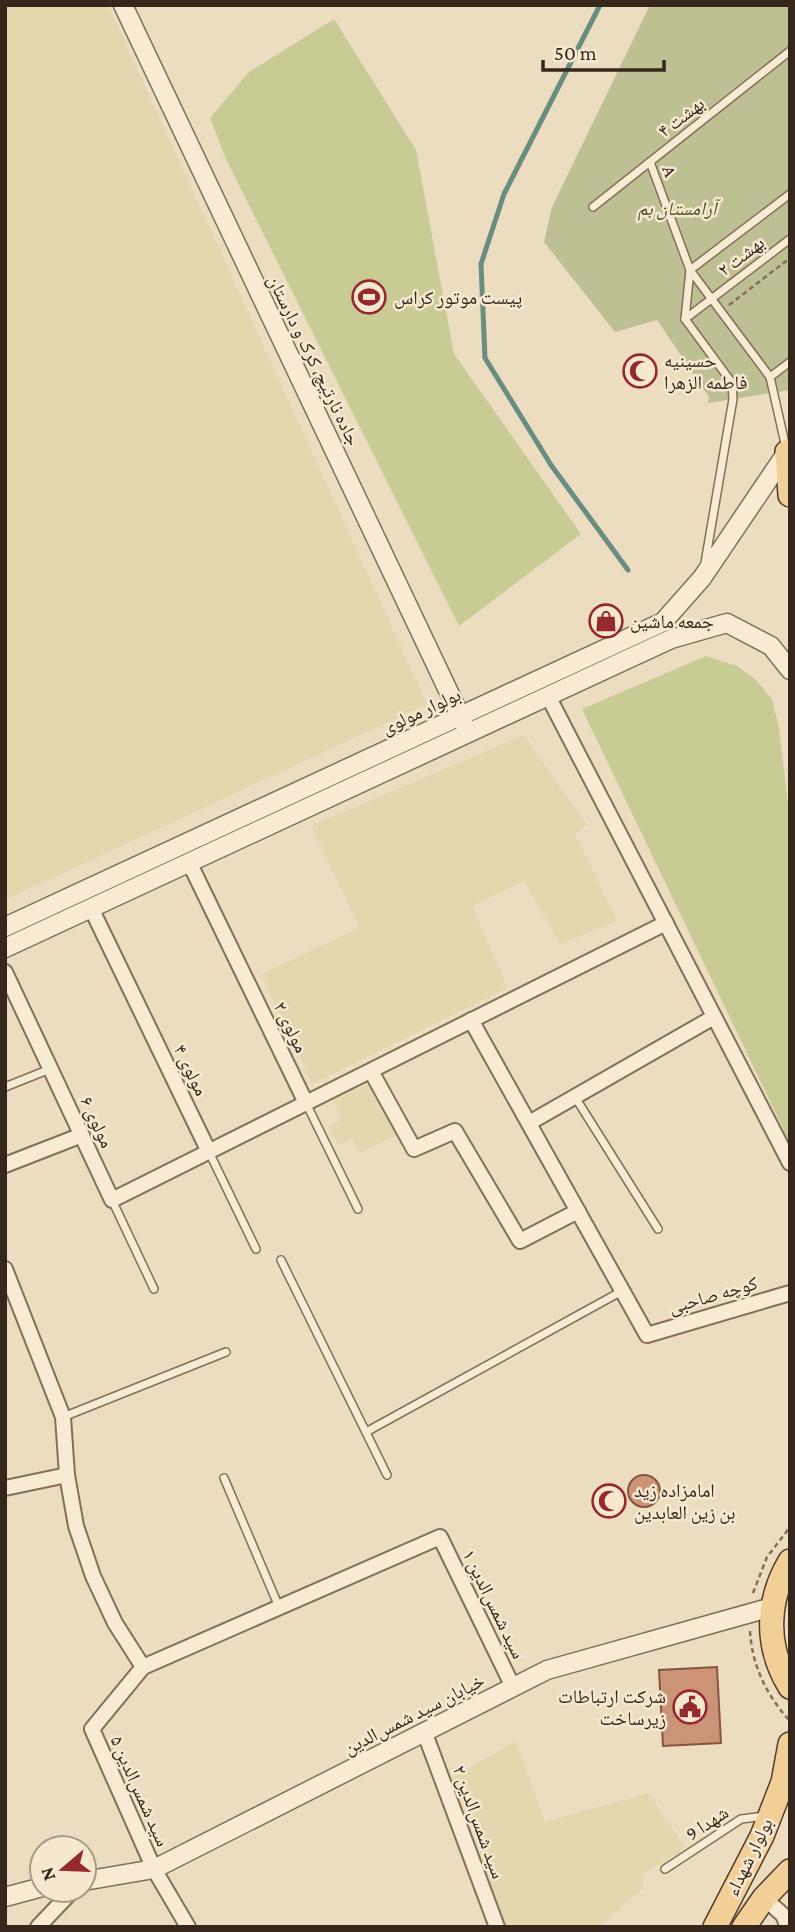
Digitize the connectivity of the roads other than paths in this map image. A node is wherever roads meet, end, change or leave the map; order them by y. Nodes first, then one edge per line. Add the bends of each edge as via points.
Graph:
1 (123, 5) edge
2 (133, 5) edge
3 (790, 51) edge
4 (148, 61) junction
5 (650, 162) junction
6 (790, 194) edge
7 (593, 206) dead end
8 (790, 239) edge
9 (690, 270) junction
10 (712, 299) junction
11 (685, 319) junction
12 (790, 362) edge
13 (770, 377) junction
14 (788, 451) edge
15 (790, 495) edge
16 (702, 578) junction
17 (663, 622) junction
18 (671, 639) junction
19 (790, 670) edge
20 (548, 696) junction
21 (460, 716) junction
22 (468, 733) junction
23 (190, 862) junction
24 (91, 908) junction
25 (666, 923) junction
26 (5, 927) edge
27 (5, 948) edge
28 (5, 972) edge
29 (714, 1017) junction
30 (471, 1020) junction
31 (51, 1069) junction
32 (371, 1071) junction
33 (5, 1087) edge
34 (575, 1097) junction
35 (306, 1103) junction
36 (529, 1123) junction
37 (82, 1135) junction
38 (209, 1152) junction
39 (790, 1163) edge
40 (5, 1165) edge
41 (112, 1200) junction
42 (358, 1209) dead end
43 (578, 1211) junction
44 (658, 1229) dead end
45 (256, 1249) dead end
46 (281, 1259) dead end
47 (5, 1269) edge
48 (154, 1289) dead end
49 (622, 1292) junction
50 (790, 1293) edge
51 (226, 1352) dead end
52 (63, 1417) junction
53 (366, 1432) junction
54 (66, 1475) junction
55 (387, 1475) dead end
56 (224, 1478) dead end
57 (5, 1488) edge
58 (790, 1561) edge
59 (279, 1607) junction
60 (772, 1607) junction
61 (143, 1667) junction
62 (789, 1686) edge
63 (513, 1687) junction
64 (790, 1708) edge
65 (424, 1731) junction
66 (790, 1744) edge
67 (770, 1815) junction
68 (154, 1869) junction
69 (666, 1869) dead end
70 (790, 1871) edge
71 (98, 1879) edge
72 (28, 1891) edge
73 (5, 1897) edge
74 (764, 1898) junction
75 (60, 1904) edge
76 (38, 1927) edge
77 (188, 1927) edge
78 (497, 1927) edge
79 (715, 1927) edge
80 (744, 1927) edge
81 (788, 1927) edge

1 - 4 street, جاده نارتیچ، کرک و دارستان
2 - 4 lane
3 - 5 lane, بهشت ۴
4 - 21 street, جاده نارتیچ، کرک و دارستان
5 - 7 lane, بهشت ۴
5 - 9 lane, A
6 - 9 lane
8 - 10 lane, بهشت ۲
9 - 10 lane
9 - 11 lane
10 - 11 lane, بهشت ۲
10 - 13 lane
11 - 16 lane via 732,383
12 - 13 lane
13 - 14 lane
14 - 15 main road
14 - 16 street, بولوار مولوی
16 - 17 street, بولوار مولوی
17 - 18 street
17 - 21 street, بولوار مولوی
18 - 19 street, بولوار مولوی via 727,623 771,646
18 - 20 street, بولوار مولوی
20 - 22 street, بولوار مولوی
20 - 25 street
21 - 22 street, جاده نارتیچ، کرک و دارستان
21 - 26 street, بولوار مولوی
22 - 23 street, بولوار مولوی
23 - 24 street, بولوار مولوی
23 - 35 street, مولوی ۲
24 - 27 street, بولوار مولوی
24 - 38 street, مولوی ۴
25 - 29 street
25 - 30 street
28 - 31 street, مولوی ۶
29 - 34 street
29 - 39 street
30 - 32 street
30 - 36 street
31 - 33 lane
31 - 37 street, مولوی ۶
32 - 35 street
32 - 43 street via 414,1149 455,1131 520,1241
34 - 36 street
34 - 44 lane
35 - 38 street
35 - 42 lane, مولوی ۲
36 - 43 street
37 - 40 street
37 - 41 street, مولوی ۶
38 - 41 street
38 - 45 lane, مولوی ۴
41 - 48 lane, مولوی ۶
43 - 49 street
46 - 53 lane
47 - 52 street
49 - 50 street, کوچه صاحبی via 647,1335
49 - 53 lane
51 - 52 lane
52 - 54 street
53 - 55 lane
54 - 57 street
54 - 61 street via 76,1526 93,1576
56 - 59 lane
58 - 60 main road
59 - 61 street
59 - 63 street, سید شمس‌الدین ۱ via 440,1537
60 - 62 main road via 774,1647
60 - 63 street, خیابان سید شمس‌الدین via 547,1670
61 - 68 street, سید شمس‌الدین ۵ via 92,1729
62 - 64 main road
63 - 65 street, خیابان سید شمس‌الدین
65 - 68 street, خیابان سید شمس‌الدین
65 - 78 street, سید شمس‌الدین ۲
66 - 67 main road, بولوار شهداء via 783,1782
67 - 69 lane, شهدا 9 via 741,1819
67 - 79 main road, بولوار شهداء
68 - 71 street, خیابان سید شمس‌الدین
68 - 77 street, سید شمس‌الدین ۵
70 - 74 main road, بولوار شهداء
72 - 73 street
74 - 80 main road, بولوار شهداء
74 - 81 street via 783,1915
75 - 76 street

